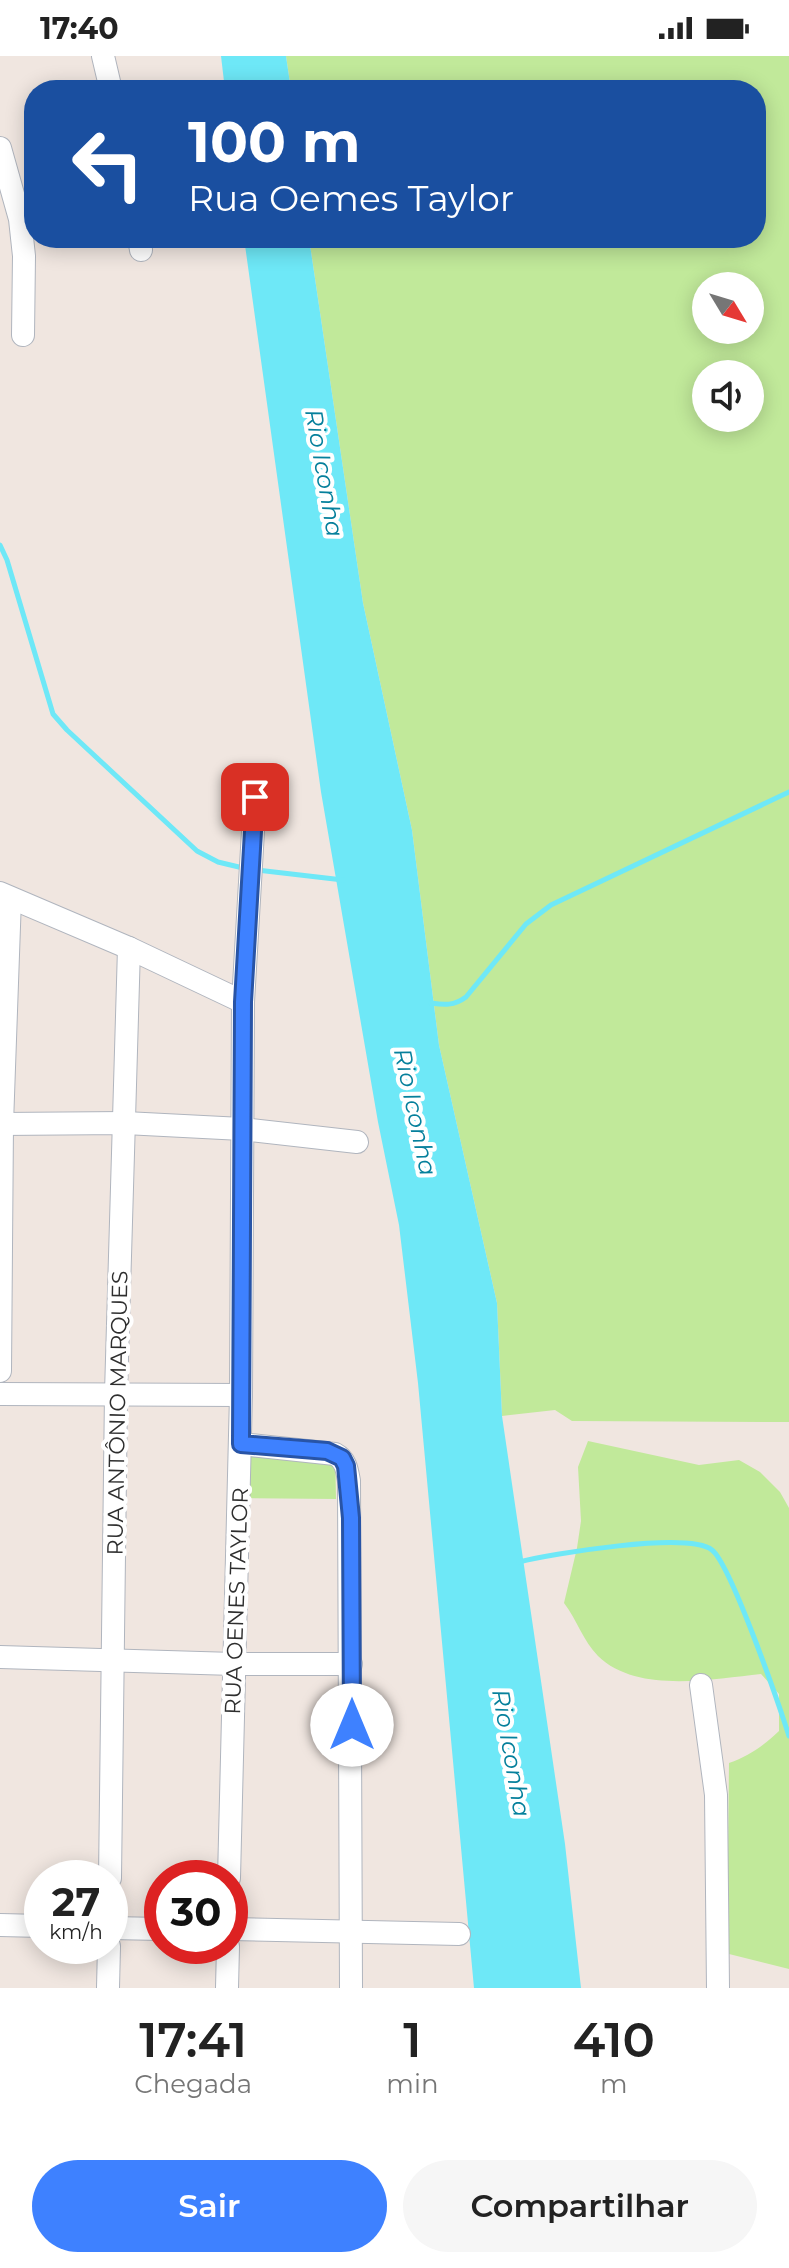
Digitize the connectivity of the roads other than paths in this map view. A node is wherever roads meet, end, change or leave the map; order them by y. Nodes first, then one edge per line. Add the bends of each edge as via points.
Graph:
1 (103, 56) edge
2 (109, 80) edge
3 (0, 148) edge
4 (23, 335) dead end
5 (255, 797) dead end
6 (5, 896) edge
7 (129, 948) junction
8 (243, 1002) junction
9 (125, 1123) junction
10 (1, 1124) edge
11 (242, 1129) junction
12 (357, 1142) dead end
13 (0, 1371) edge
14 (116, 1393) junction
15 (0, 1394) edge
16 (241, 1395) junction
17 (241, 1444) junction
18 (0, 1657) edge
19 (111, 1662) junction
20 (234, 1664) junction
21 (351, 1664) junction
22 (701, 1685) dead end
23 (110, 1860) edge
24 (229, 1860) edge
25 (0, 1925) edge
26 (24, 1926) edge
27 (248, 1929) edge
28 (351, 1931) junction
29 (459, 1934) dead end
30 (109, 1964) edge
31 (228, 1964) edge
32 (108, 1988) edge
33 (227, 1988) edge
34 (351, 1988) edge
35 (718, 1988) edge

1 - 2 street
3 - 4 street via 20,219
5 - 8 street, RUA OENES TAYLOR
6 - 7 street
6 - 10 street
7 - 8 street
7 - 9 street, RUA ANTÔNIO MARQUES
8 - 11 street, RUA OENES TAYLOR
9 - 10 street
9 - 11 street
9 - 14 street, RUA ANTÔNIO MARQUES
10 - 13 street
11 - 12 street
11 - 16 street, RUA OENES TAYLOR
14 - 15 street
14 - 16 street
14 - 19 street, RUA ANTÔNIO MARQUES
16 - 17 street, RUA OENES TAYLOR
17 - 20 street, RUA OENES TAYLOR
17 - 21 street via 327,1451 342,1458 351,1518
18 - 19 street
19 - 20 street
19 - 23 street, RUA ANTÔNIO MARQUES
20 - 21 street
20 - 24 street, RUA OENES TAYLOR
21 - 28 street
22 - 35 street via 716,1795
25 - 26 street
27 - 28 street
28 - 29 street
28 - 34 street
30 - 32 street
31 - 33 street

